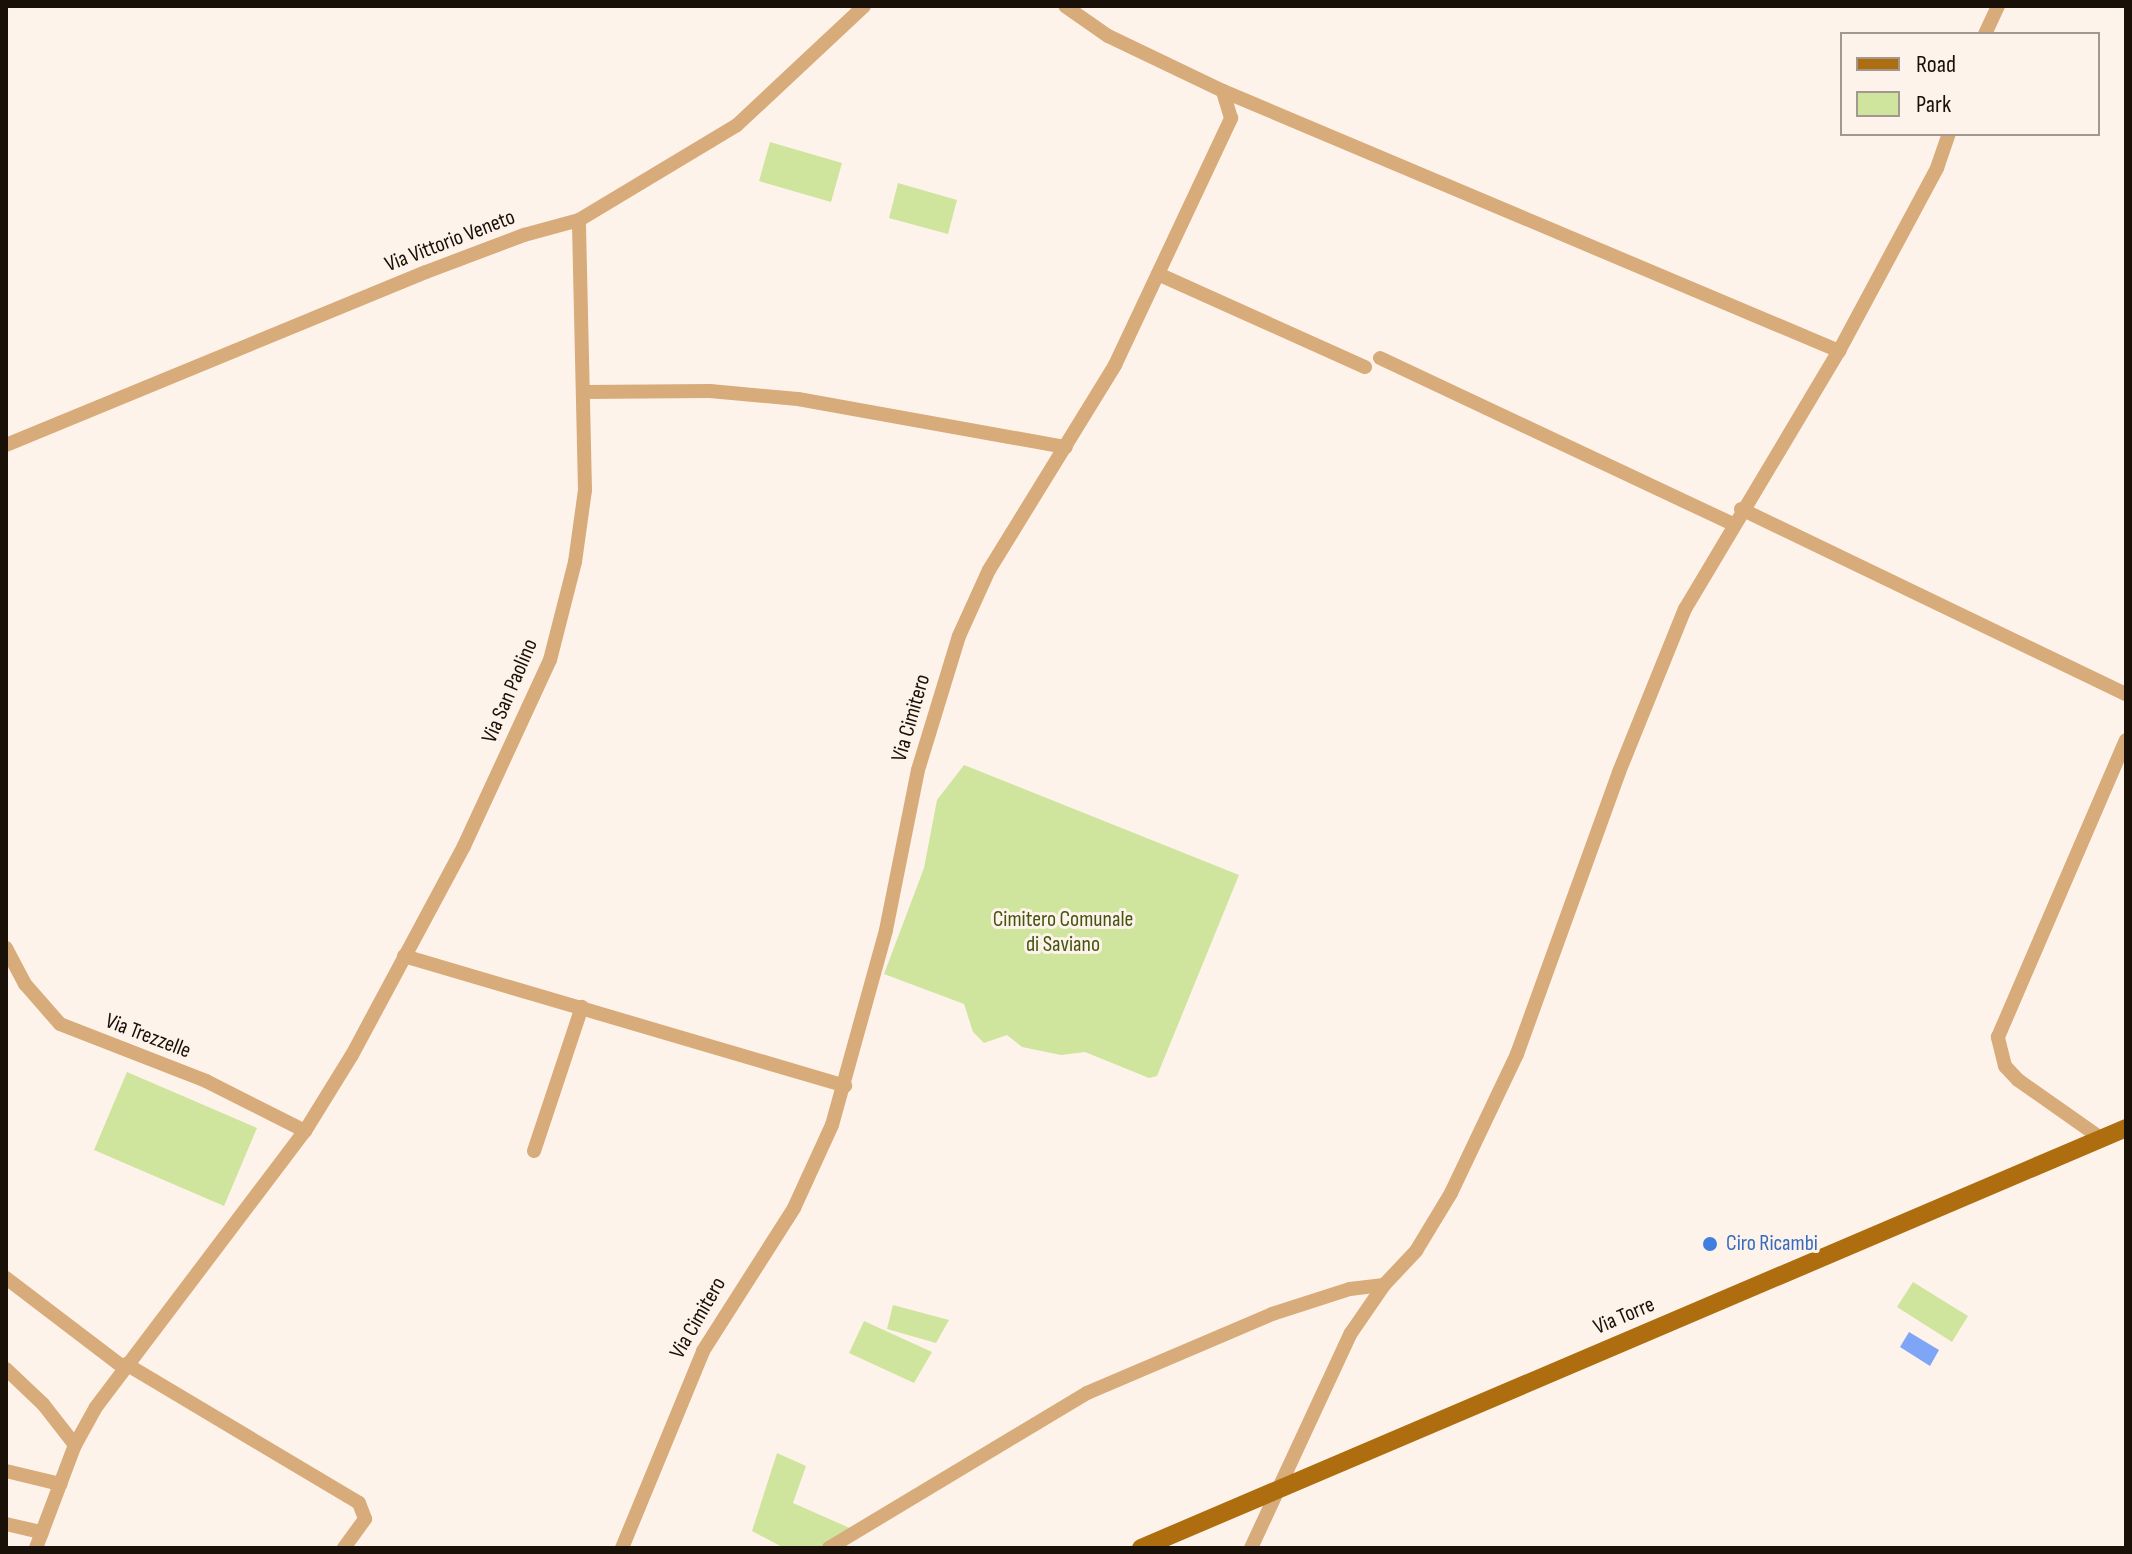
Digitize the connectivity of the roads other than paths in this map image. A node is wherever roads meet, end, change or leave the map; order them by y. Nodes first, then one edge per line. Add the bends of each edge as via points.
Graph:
1 (864, 6) edge
2 (1065, 6) edge
3 (1998, 6) edge
4 (1986, 32) edge
5 (1223, 91) junction
6 (1948, 136) edge
7 (579, 220) junction
8 (1158, 274) junction
9 (1839, 351) junction
10 (1380, 358) dead end
11 (1365, 367) dead end
12 (585, 392) junction
13 (6, 445) edge
14 (1066, 447) junction
15 (1741, 509) junction
16 (1731, 523) junction
17 (2126, 694) edge
18 (2126, 740) edge
19 (6, 948) edge
20 (404, 956) junction
21 (582, 1007) junction
22 (845, 1086) junction
23 (2126, 1128) edge
24 (305, 1131) junction
25 (2102, 1139) junction
26 (534, 1151) dead end
27 (6, 1278) edge
28 (1384, 1285) junction
29 (124, 1368) junction
30 (6, 1369) edge
31 (75, 1445) junction
32 (6, 1471) edge
33 (60, 1484) junction
34 (1284, 1487) junction
35 (6, 1524) edge
36 (42, 1532) junction
37 (36, 1548) edge
38 (344, 1548) edge
39 (622, 1548) edge
40 (829, 1548) edge
41 (1141, 1548) edge
42 (1251, 1548) edge

1 - 7 street, Via Vittorio Veneto via 737,125
2 - 5 street via 1108,36
3 - 4 street
5 - 8 street, Via Cimitero via 1231,118
5 - 9 street
6 - 9 street via 1937,168
7 - 12 street, Via San Paolino
7 - 13 street, Via Vittorio Veneto via 459,259
8 - 11 street
8 - 14 street, Via Cimitero via 1115,365
9 - 15 street
10 - 16 street
12 - 14 street via 710,391 798,399
12 - 20 street, Via San Paolino via 585,490 575,562 550,660 464,846
14 - 22 street, Via Cimitero via 989,570 959,636 918,770 886,930
15 - 16 street
15 - 17 street
16 - 28 street via 1650,691 1517,1054 1451,1193 1416,1251
18 - 25 street via 1998,1037 2005,1066 2018,1080
19 - 24 street, Via Trezzelle via 25,984 60,1024 206,1081
20 - 21 street
20 - 24 street, Via San Paolino
21 - 22 street
21 - 26 street
22 - 39 street, Via Cimitero via 794,1208 703,1351
23 - 25 main road, Via Torre
24 - 29 street, Via San Paolino
25 - 34 main road, Via Torre
27 - 29 street
28 - 34 street via 1351,1333
28 - 40 street via 1350,1289 1272,1314 1087,1393
29 - 31 street, Via San Paolino
29 - 38 street via 361,1509 365,1519
30 - 31 street
31 - 33 street, Via San Paolino
32 - 33 street
33 - 36 street, Via San Paolino
34 - 41 main road, Via Torre
34 - 42 street
35 - 36 street
36 - 37 street, Via San Paolino

